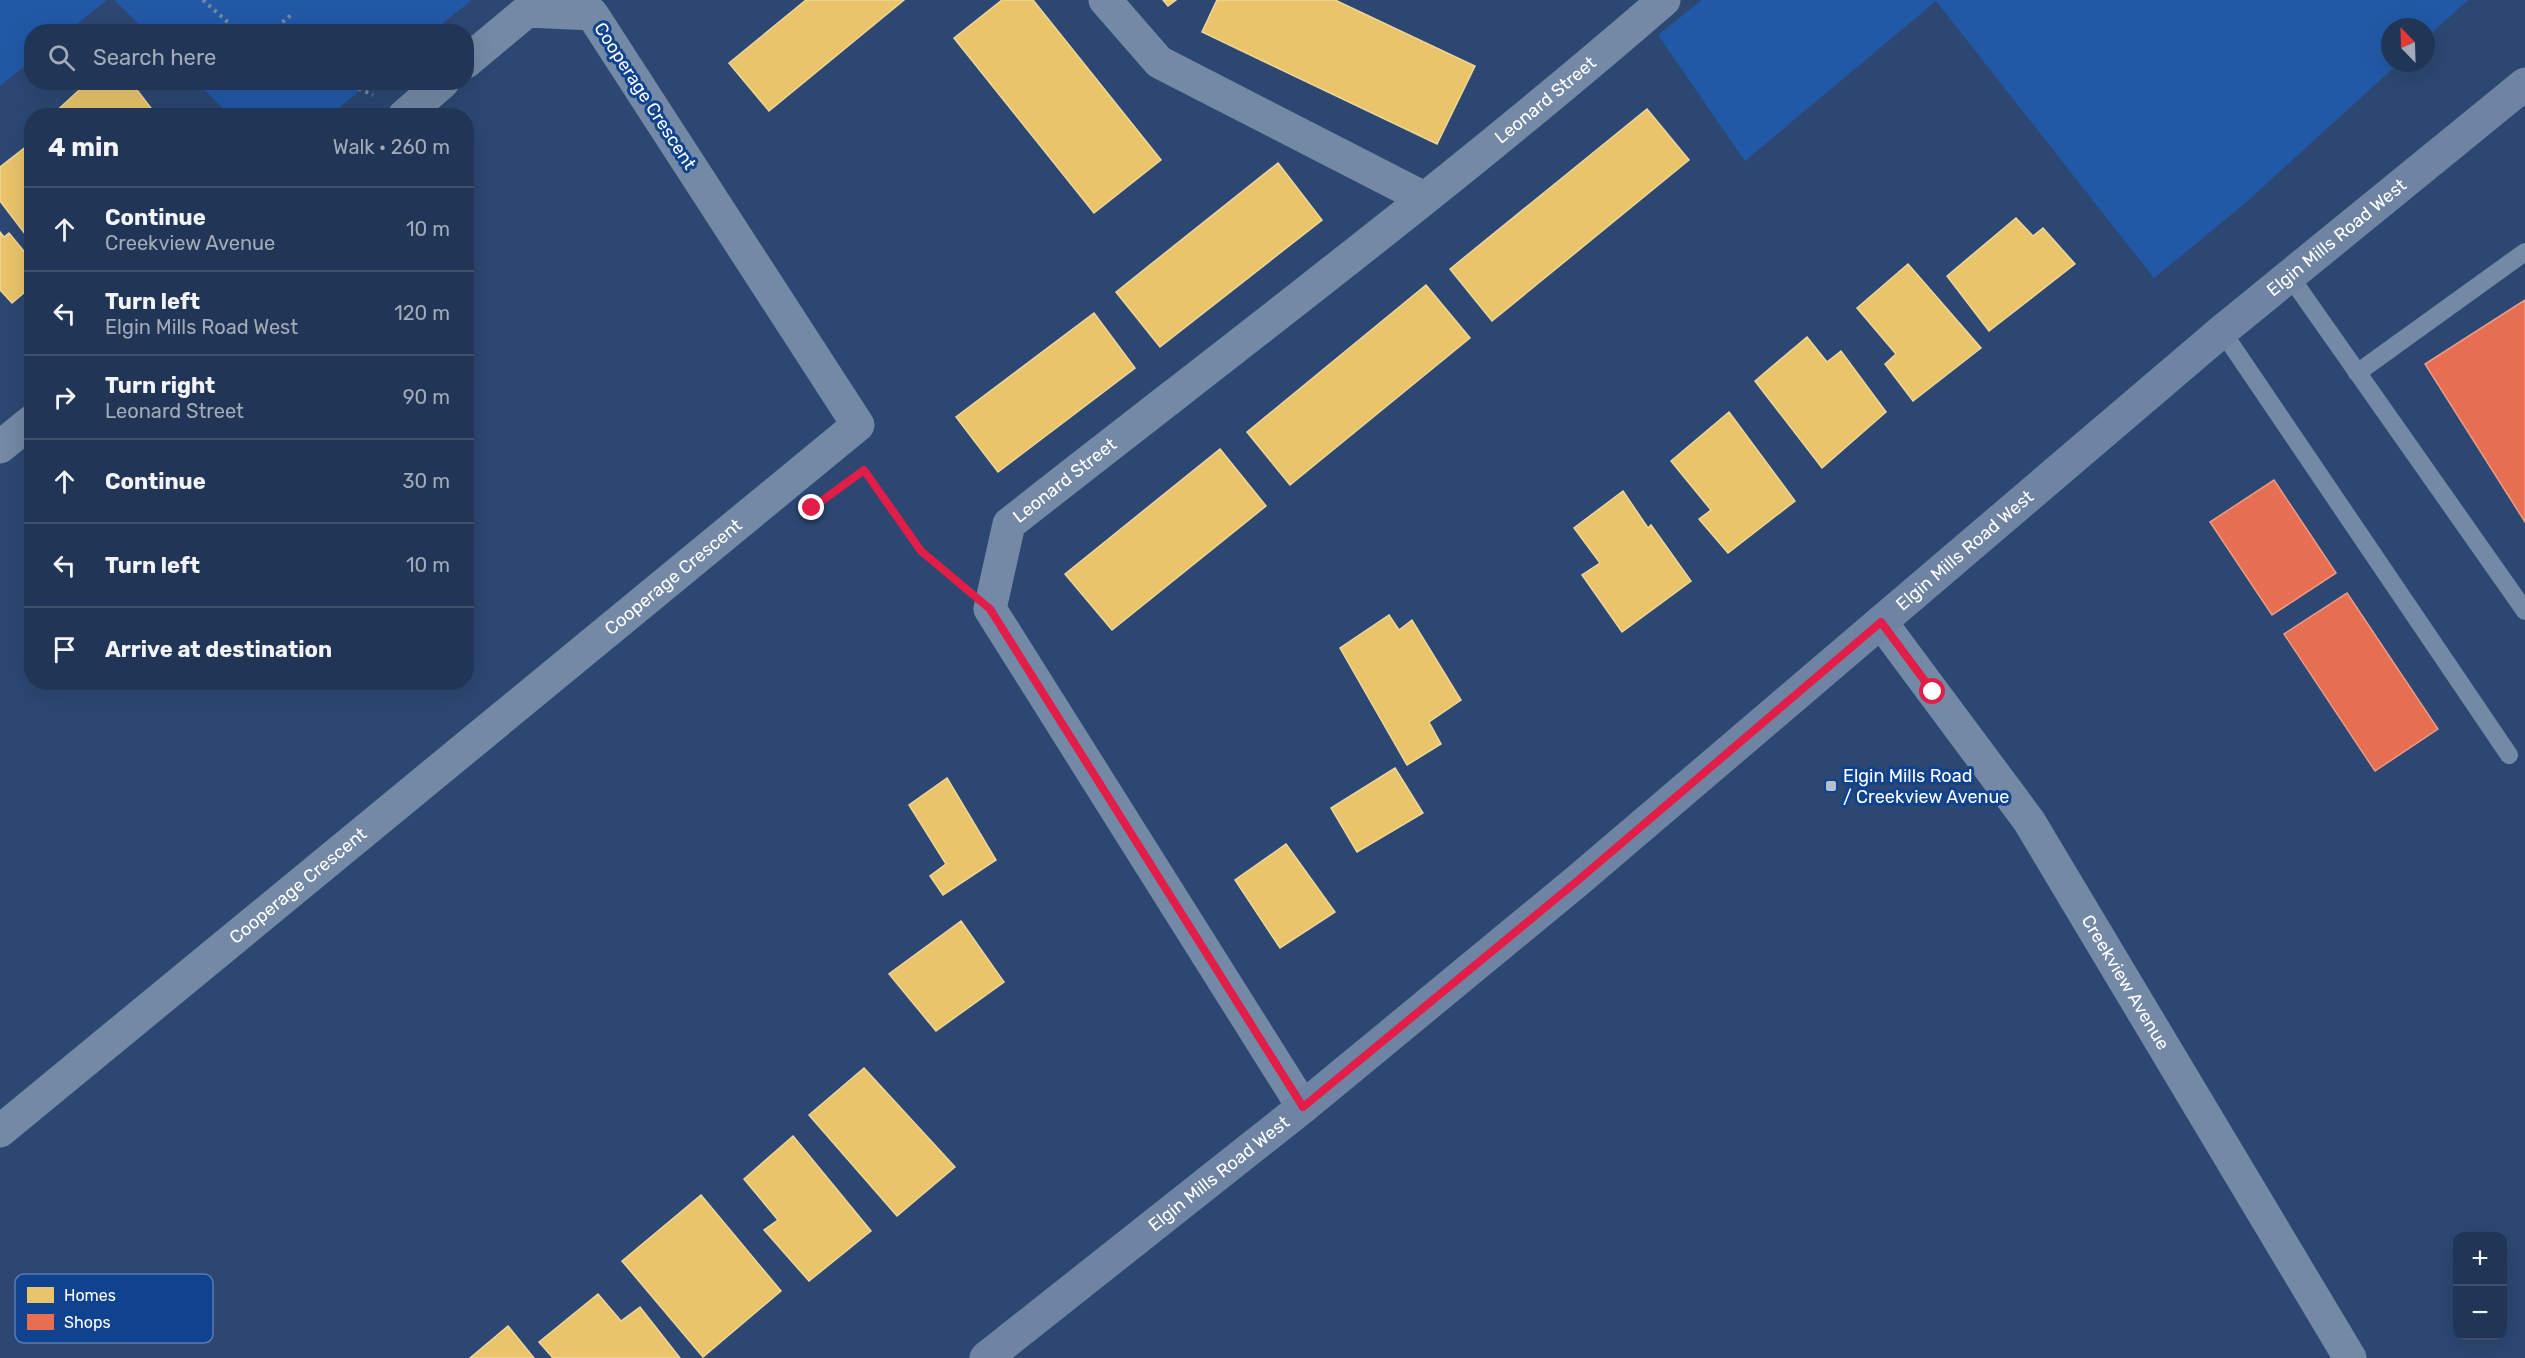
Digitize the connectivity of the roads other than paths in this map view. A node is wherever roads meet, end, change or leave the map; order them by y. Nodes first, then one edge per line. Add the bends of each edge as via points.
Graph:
1 (1105, 0) edge
2 (1664, 0) edge
3 (474, 55) edge
4 (2525, 84) edge
5 (434, 90) edge
6 (413, 108) edge
7 (1424, 198) junction
8 (2525, 252) edge
9 (2289, 275) junction
10 (2222, 331) junction
11 (2357, 373) junction
12 (24, 428) edge
13 (0, 447) edge
14 (2525, 611) edge
15 (1881, 622) junction
16 (2509, 754) dead end
17 (1303, 1107) junction
18 (0, 1131) edge
19 (986, 1358) edge
20 (2350, 1358) edge

1 - 7 street via 1159,62
2 - 7 street, Leonard Street
3 - 18 street, Cooperage Crescent via 527,11 592,14 858,425
4 - 9 main road, Elgin Mills Road West
5 - 6 street
7 - 17 street, Leonard Street via 1009,524 990,609
8 - 11 lane
9 - 10 main road, Elgin Mills Road West
9 - 11 lane
10 - 15 main road, Elgin Mills Road West
10 - 16 lane
11 - 14 lane
12 - 13 street
15 - 17 main road, Elgin Mills Road West via 1576,882
15 - 20 street, Creekview Avenue via 2029,821
17 - 19 main road, Elgin Mills Road West

